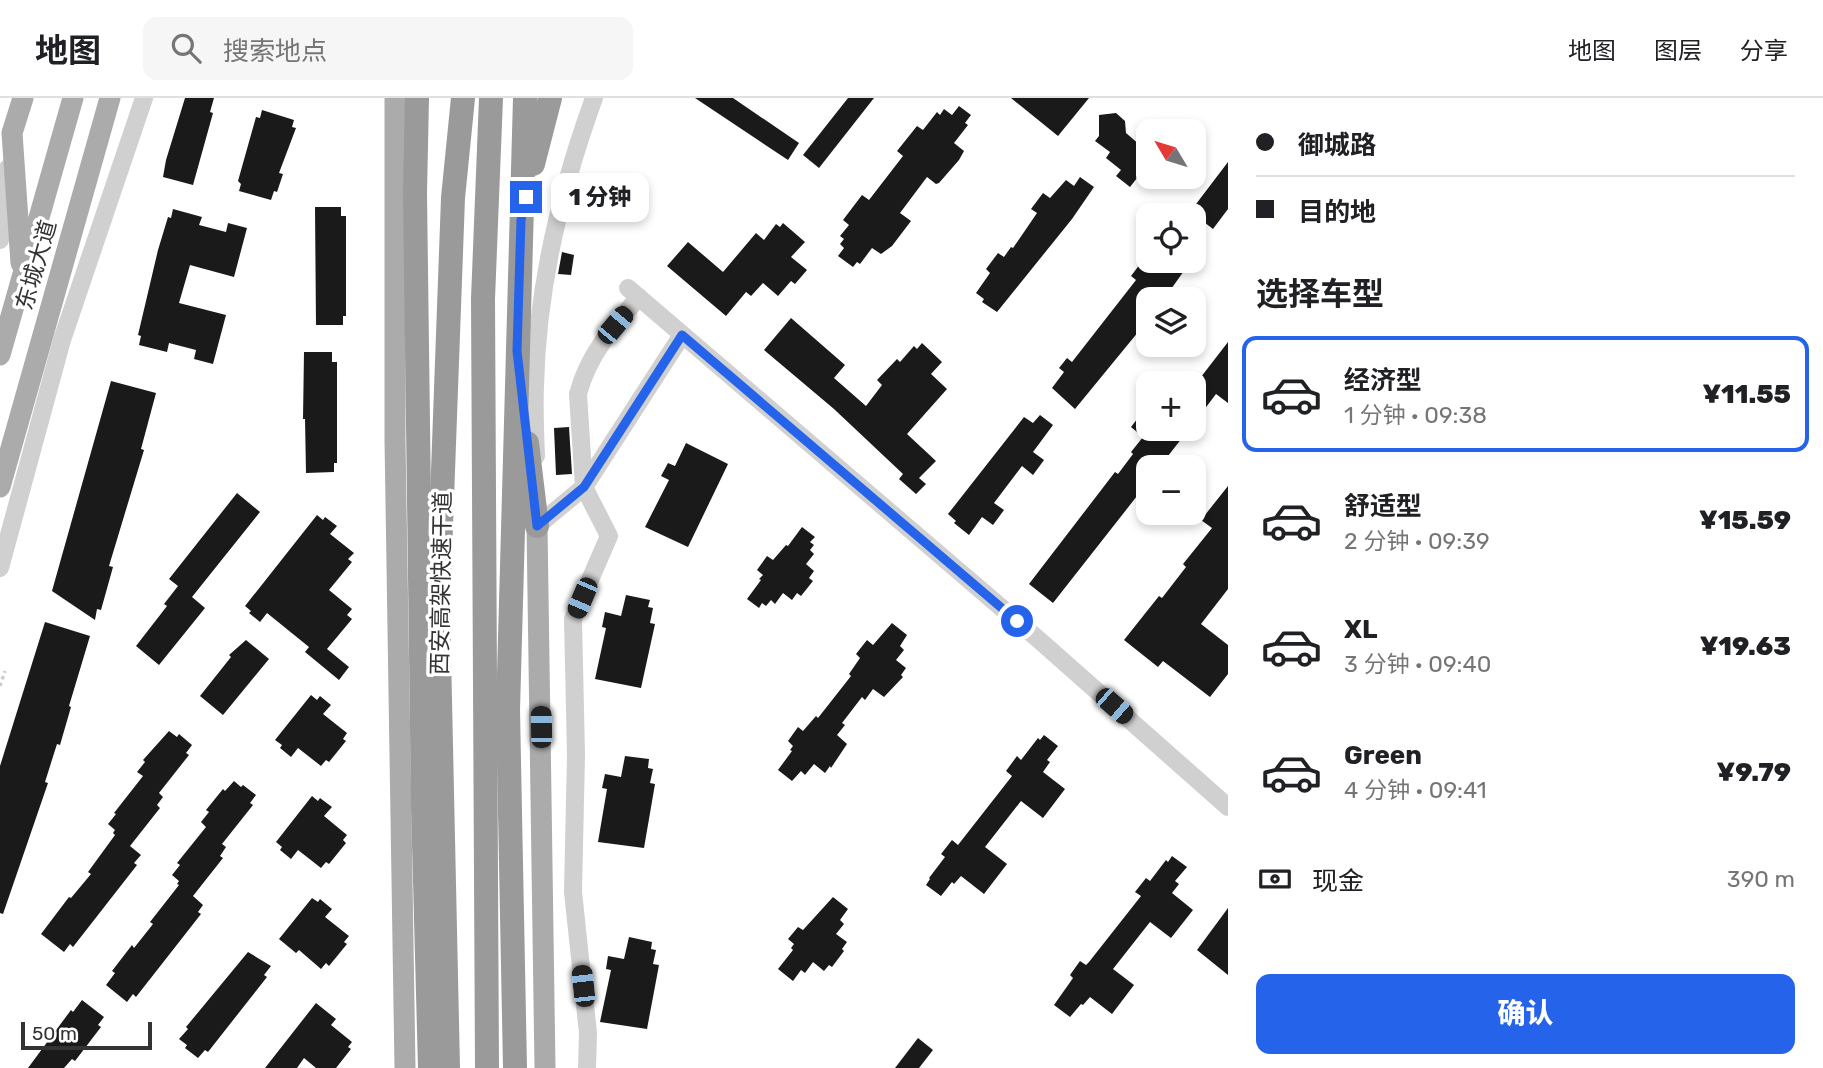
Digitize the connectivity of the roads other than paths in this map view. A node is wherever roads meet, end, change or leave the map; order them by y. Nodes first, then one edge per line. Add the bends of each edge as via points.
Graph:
1 (18, 98) edge
2 (23, 98) edge
3 (73, 98) edge
4 (144, 98) edge
5 (395, 98) edge
6 (417, 98) edge
7 (463, 98) edge
8 (491, 98) edge
9 (525, 98) edge
10 (550, 98) edge
11 (594, 98) edge
12 (109, 103) edge
13 (14, 127) junction
14 (521, 220) junction
15 (0, 240) edge
16 (22, 279) junction
17 (682, 335) junction
18 (517, 351) junction
19 (0, 355) edge
20 (0, 487) edge
21 (584, 487) junction
22 (537, 526) junction
23 (0, 568) edge
24 (1228, 807) edge
25 (405, 1068) edge
26 (430, 1068) edge
27 (448, 1068) edge
28 (487, 1068) edge
29 (515, 1068) edge
30 (545, 1068) edge
31 (587, 1068) edge

1 - 13 main road
2 - 13 main road
3 - 16 main road, 东城大道
4 - 23 street via 62,340
5 - 25 main road via 395,440
6 - 26 highway
7 - 27 highway, 西安高架快速干道 via 453,198 438,608
8 - 28 highway, 西安高架快速干道 via 483,299
9 - 14 highway
10 - 14 highway
11 - 22 street via 565,185 543,298 535,384
12 - 20 main road, 东城大道
13 - 15 street
13 - 16 main road
14 - 18 highway
16 - 19 main road, 东城大道
17 - 21 street
17 - 21 street via 633,292 582,382 578,405
17 - 24 street
18 - 22 highway
18 - 29 highway via 509,710
21 - 22 street
21 - 31 street via 609,536 573,619 573,892 588,1033
22 - 30 main road

